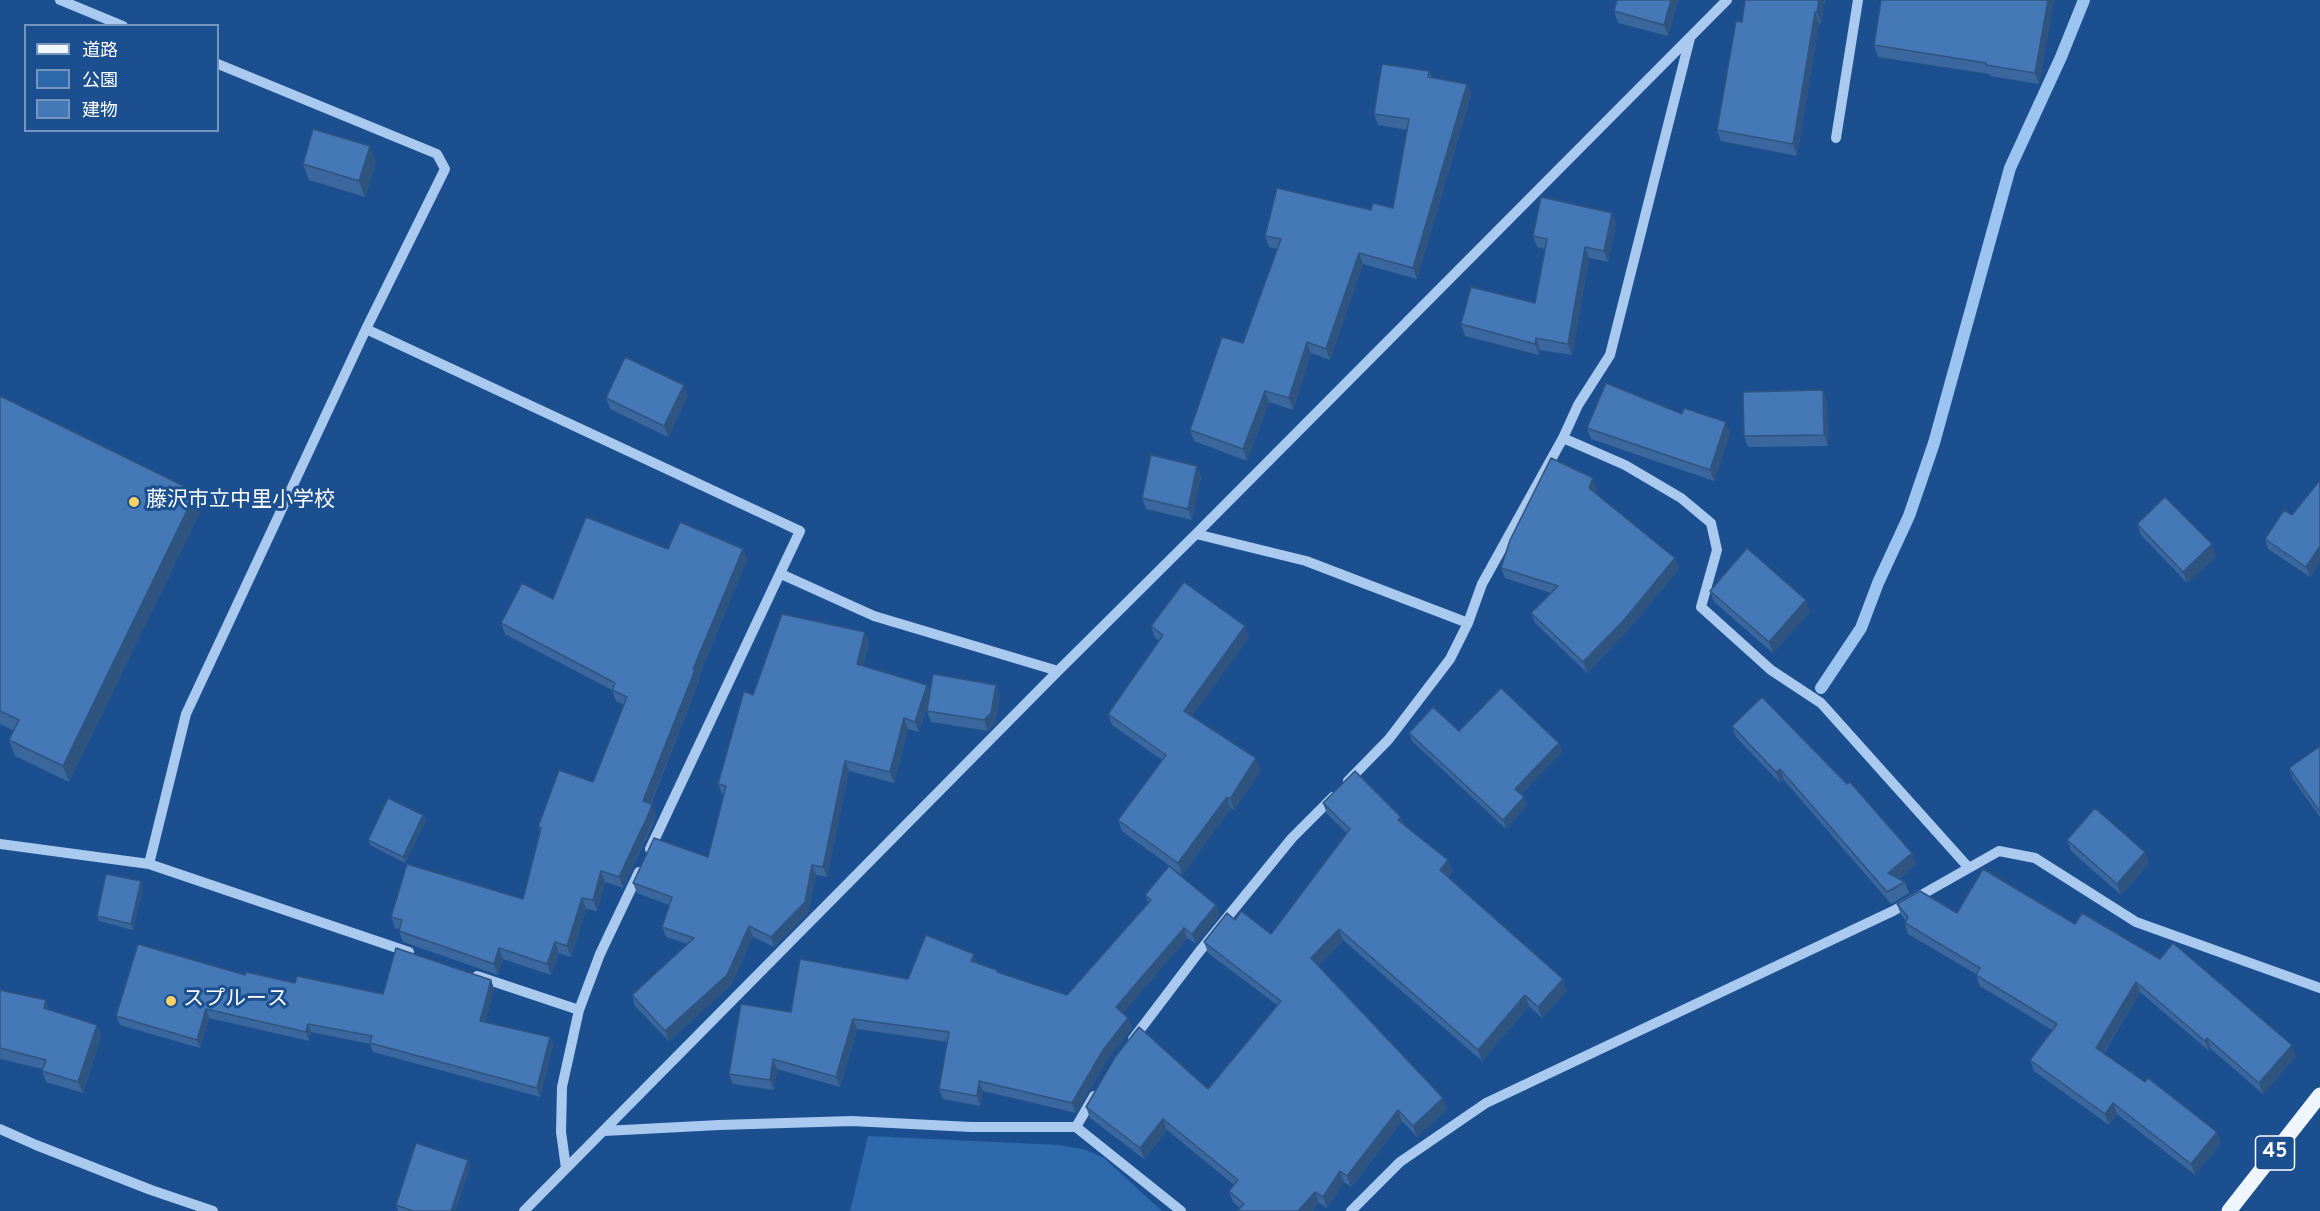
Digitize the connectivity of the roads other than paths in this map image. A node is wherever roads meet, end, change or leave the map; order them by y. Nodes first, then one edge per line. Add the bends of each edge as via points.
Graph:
1 (60, 0) edge
2 (1727, 0) edge
3 (1858, 0) edge
4 (118, 24) edge
5 (1690, 37) junction
6 (219, 64) edge
7 (1836, 138) dead end
8 (366, 330) junction
9 (1563, 438) junction
10 (1196, 534) junction
11 (781, 574) junction
12 (1468, 623) junction
13 (1058, 670) junction
14 (0, 844) edge
15 (647, 856) edge
16 (148, 864) junction
17 (642, 867) edge
18 (1969, 868) junction
19 (421, 956) edge
20 (466, 972) edge
21 (2320, 988) edge
22 (579, 1010) junction
23 (1127, 1045) edge
24 (1102, 1082) edge
25 (2320, 1095) edge
26 (1076, 1127) junction
27 (0, 1129) edge
28 (604, 1131) junction
29 (566, 1168) junction
30 (213, 1211) edge
31 (524, 1211) edge
32 (1181, 1211) edge
33 (1351, 1211) edge
34 (2229, 1211) edge

1 - 4 street
2 - 5 street
3 - 7 street
5 - 9 street via 1610,355 1578,405
5 - 10 street
6 - 8 street via 437,154 445,169
8 - 11 street via 800,531
8 - 16 street via 186,714
9 - 12 street via 1482,584
9 - 18 street via 1625,465 1681,498 1711,523 1717,550 1701,607 1771,670 1821,703
10 - 12 street via 1306,561
10 - 13 street
11 - 13 street via 874,616
11 - 15 street
12 - 23 street via 1450,659 1389,739 1292,838
13 - 28 street
14 - 16 street
16 - 19 street
17 - 22 street via 600,954
18 - 21 street via 1999,851 2035,858 2136,922
18 - 33 street via 1893,911 1486,1103 1400,1162
20 - 22 street
22 - 29 street via 562,1087 561,1132
24 - 26 street
25 - 34 main road, 45
26 - 28 street via 852,1121
26 - 32 street
27 - 30 street
28 - 29 street
29 - 31 street

